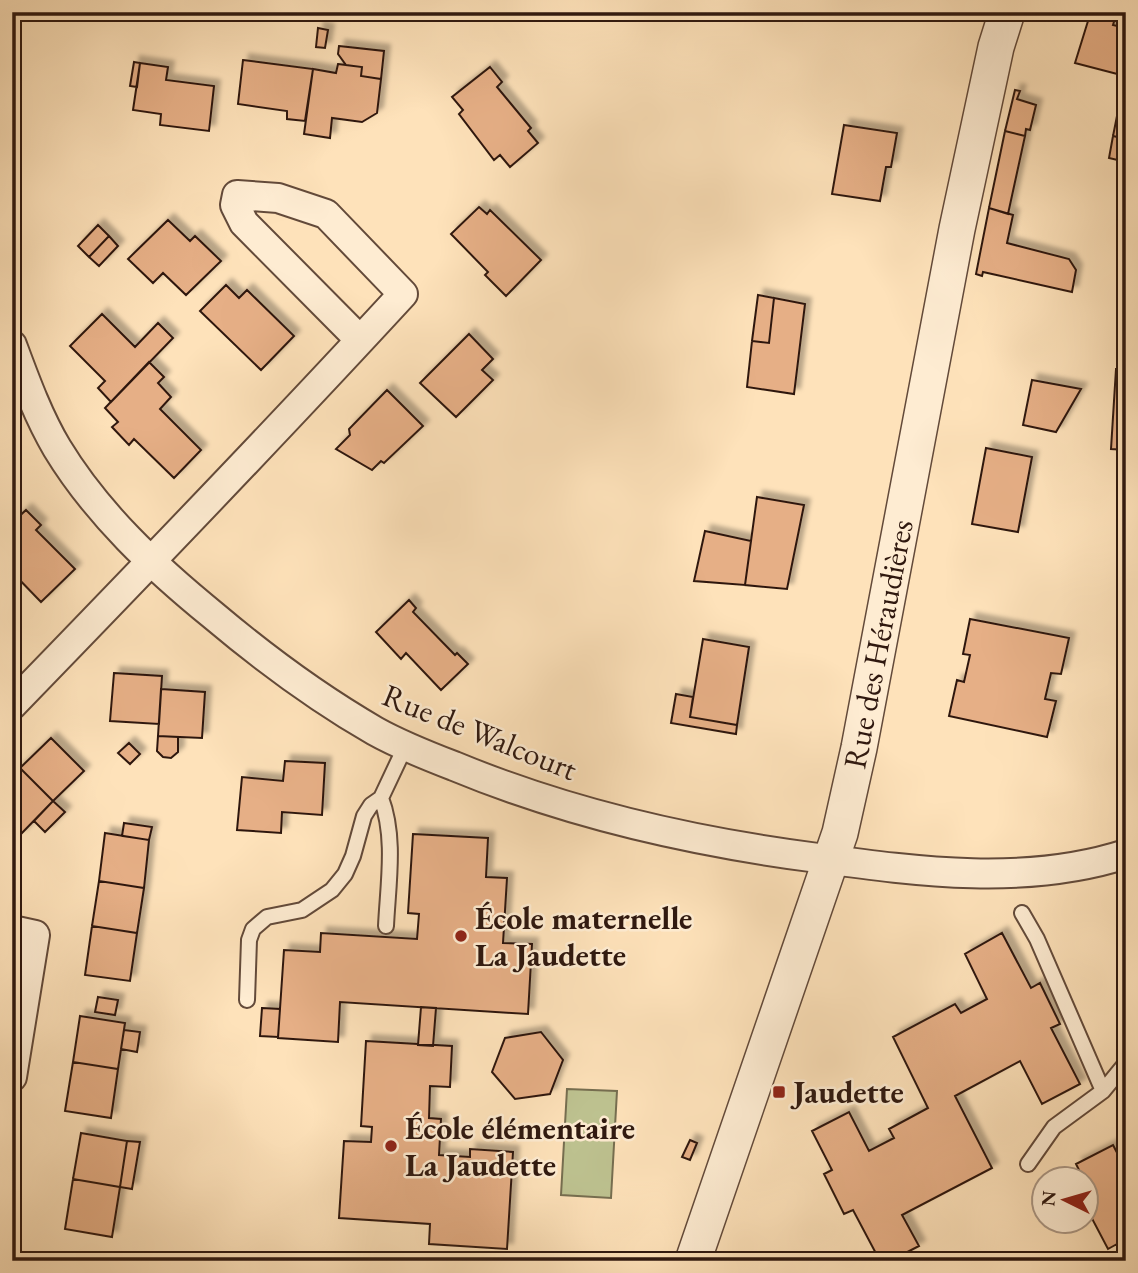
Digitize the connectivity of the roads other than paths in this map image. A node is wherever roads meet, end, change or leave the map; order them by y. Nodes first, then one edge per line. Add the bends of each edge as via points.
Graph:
1 (1007, 12) edge
2 (360, 340) junction
3 (12, 345) edge
4 (151, 561) junction
5 (12, 705) edge
6 (406, 745) junction
7 (381, 798) junction
8 (1126, 854) edge
9 (831, 860) junction
10 (1022, 913) dead end
11 (386, 926) dead end
12 (12, 930) edge
13 (247, 1000) dead end
14 (1126, 1063) edge
15 (12, 1077) edge
16 (1103, 1090) junction
17 (1028, 1164) dead end
18 (693, 1261) edge

1 - 9 street, Rue des Héraudières via 957,229 859,748
2 - 2 street via 403,294 326,214 278,198 237,195 235,205 244,223
2 - 4 street
3 - 4 street, Rue de Walcourt via 56,447 85,490
4 - 5 street
4 - 6 street, Rue de Walcourt via 296,682 377,733
6 - 7 lane
6 - 9 street, Rue de Walcourt via 498,785 623,822 714,843
7 - 11 lane via 389,837
7 - 13 lane via 364,816 354,856 332,890 302,909 267,917 253,929
8 - 9 street, Rue de Walcourt via 1034,871 960,873
9 - 18 street, Rue des Héraudières
10 - 16 lane
12 - 15 street via 36,935
14 - 16 lane
16 - 17 lane via 1054,1127

